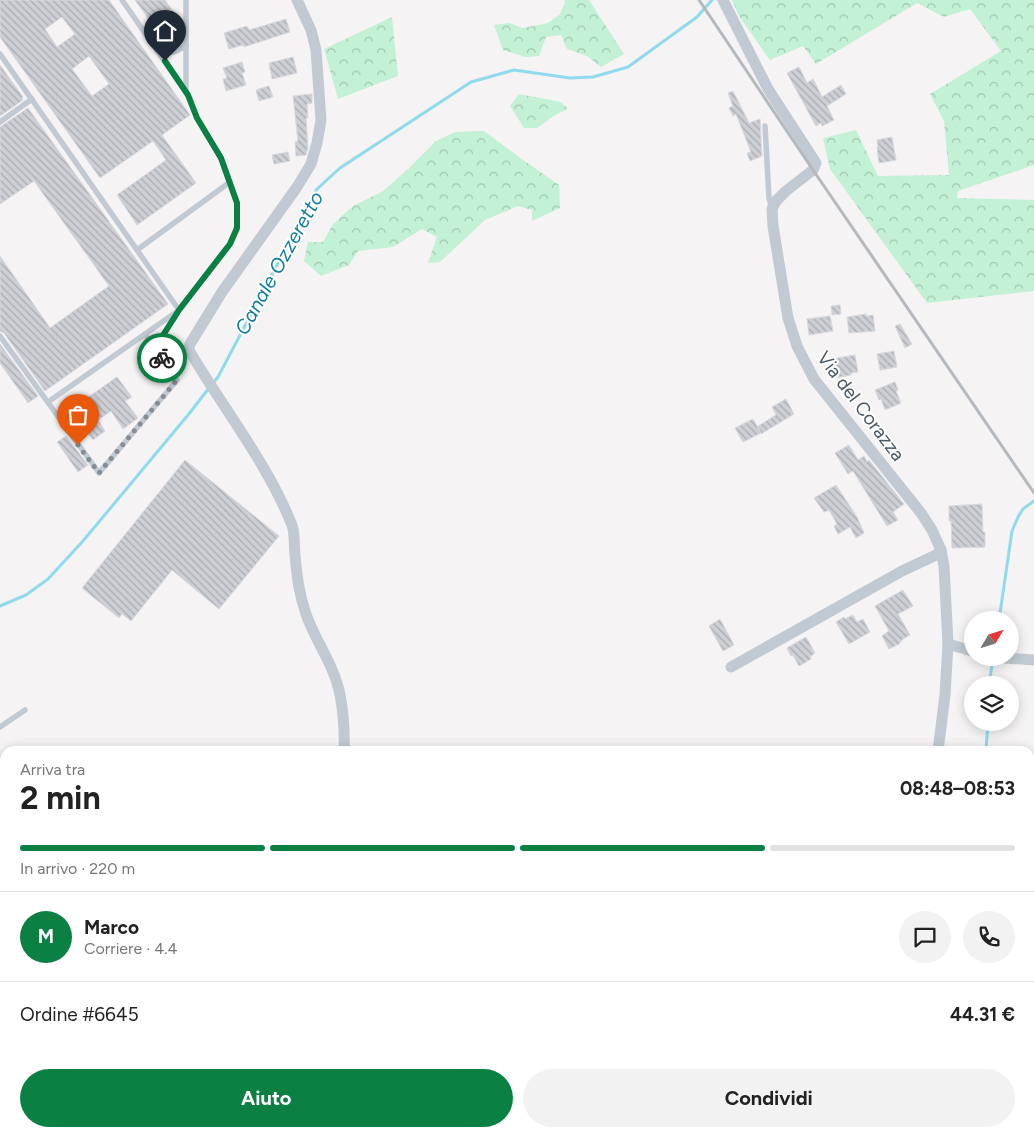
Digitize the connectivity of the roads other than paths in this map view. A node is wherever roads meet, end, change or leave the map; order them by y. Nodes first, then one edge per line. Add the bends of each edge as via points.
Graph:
1 (122, 0) edge
2 (186, 0) edge
3 (297, 0) edge
4 (723, 0) edge
5 (186, 22) junction
6 (186, 45) junction
7 (154, 46) junction
8 (0, 54) edge
9 (186, 92) junction
10 (32, 99) junction
11 (0, 122) edge
12 (765, 126) dead end
13 (230, 182) junction
14 (772, 209) junction
15 (137, 250) junction
16 (179, 310) junction
17 (145, 334) junction
18 (0, 336) edge
19 (155, 348) junction
20 (48, 402) junction
21 (941, 550) junction
22 (948, 644) junction
23 (964, 649) edge
24 (1019, 659) edge
25 (1034, 660) edge
26 (732, 668) dead end
27 (25, 710) dead end
28 (0, 727) edge
29 (344, 746) edge
30 (939, 746) edge

1 - 7 lane
2 - 5 lane
3 - 29 street via 316,50 321,120 311,164 222,292 189,348 272,482 293,527 298,586 306,616 338,684
4 - 14 street via 768,89 816,162 813,170 786,191
5 - 6 lane
5 - 7 lane
6 - 7 lane via 169,53
6 - 9 lane
7 - 9 lane
8 - 10 lane
9 - 13 lane
10 - 11 lane
10 - 15 lane
12 - 14 lane
13 - 15 lane
13 - 16 lane via 237,203 237,228 230,244
14 - 21 street, Via del Corazza via 788,318 796,346 814,379 921,513
15 - 16 lane
16 - 17 lane
16 - 19 lane
17 - 19 lane
17 - 20 lane
18 - 20 lane
19 - 20 lane via 177,380 99,473
21 - 22 street, Via del Corazza
21 - 26 street
22 - 23 street
22 - 30 street, Via del Corazza via 946,695
24 - 25 street
27 - 28 lane

